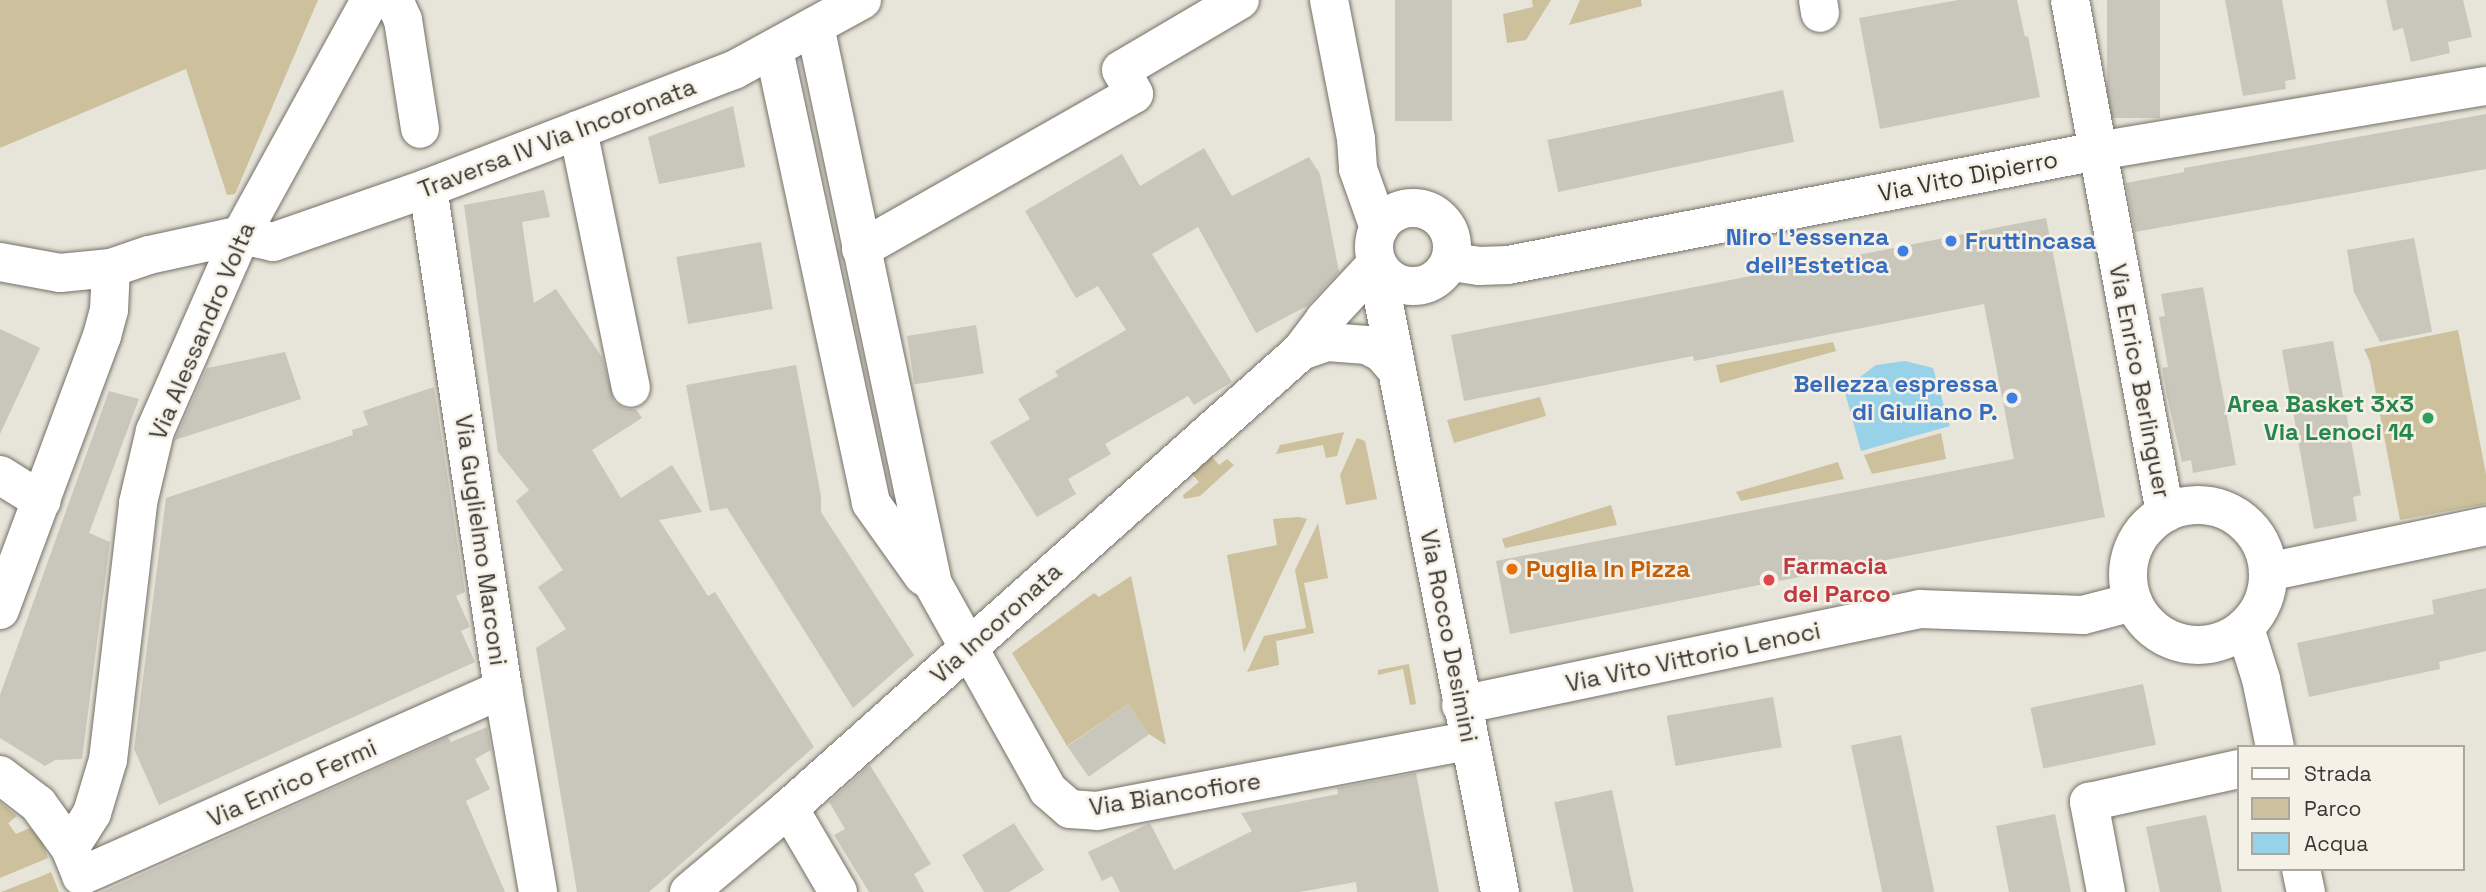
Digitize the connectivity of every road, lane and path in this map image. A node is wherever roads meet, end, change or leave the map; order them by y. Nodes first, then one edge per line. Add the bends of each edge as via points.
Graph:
1 (370, 0) edge
2 (394, 0) edge
3 (863, 0) edge
4 (1240, 0) edge
5 (1329, 0) edge
6 (2070, 0) edge
7 (815, 26) junction
8 (774, 50) junction
9 (2486, 86) edge
10 (420, 129) dead end
11 (578, 130) junction
12 (1356, 139) junction
13 (2096, 150) junction
14 (428, 188) junction
15 (1423, 209) junction
16 (241, 235) junction
17 (861, 249) junction
18 (0, 262) edge
19 (1451, 262) junction
20 (1391, 263) junction
21 (111, 268) junction
22 (1301, 351) junction
23 (1397, 374) junction
24 (631, 388) dead end
25 (0, 475) edge
26 (42, 501) junction
27 (2165, 513) junction
28 (2486, 526) edge
29 (2268, 572) junction
30 (933, 584) junction
31 (2133, 602) junction
32 (0, 610) edge
33 (2245, 628) junction
34 (969, 647) junction
35 (503, 689) junction
36 (1465, 723) junction
37 (2275, 745) edge
38 (2238, 769) edge
39 (0, 775) edge
40 (789, 808) junction
41 (2301, 871) edge
42 (78, 872) edge
43 (538, 892) edge
44 (689, 892) edge
45 (838, 892) edge
46 (1500, 892) edge
47 (2106, 892) edge
48 (2305, 892) edge

1 - 16 street, Via Alessandro Volta
2 - 10 street via 403,20
3 - 7 street, Traversa IV Via Incoronata
4 - 17 street via 1121,70 1134,94
5 - 12 street
6 - 13 street, Via Enrico Berlinguer
7 - 8 street, Traversa IV Via Incoronata
7 - 17 street
8 - 11 street, Traversa IV Via Incoronata
8 - 30 street via 871,503
9 - 13 street, Via Vito Dipierro
11 - 14 street, Traversa IV Via Incoronata
11 - 24 street
12 - 15 street
12 - 20 street via 1358,169
13 - 19 street, Via Vito Dipierro via 1508,265
13 - 27 street, Via Enrico Berlinguer
14 - 16 street, Traversa IV Via Incoronata via 272,242
14 - 35 street, Via Guglielmo Marconi
15 - 19 street via 1434,214 1451,234
15 - 20 street via 1396,211
16 - 21 street
16 - 42 street, Via Alessandro Volta via 155,431 138,503 108,760
17 - 30 street
18 - 21 street via 60,273
19 - 20 street, Via Rocco Desimini via 1442,275
20 - 22 street, Via Incoronata via 1324,320
20 - 23 street, Via Rocco Desimini via 1409,315
21 - 26 street via 103,336
22 - 23 street, Via Incoronata via 1327,342 1358,343 1382,353
22 - 34 street, Via Incoronata
23 - 36 street, Via Rocco Desimini
25 - 26 street
26 - 32 street
27 - 29 street via 2187,506 2210,506 2233,514 2251,529 2263,549
27 - 31 street via 2142,534 2129,562
28 - 29 street
29 - 33 street via 2266,593
30 - 34 street, Via Biancofiore
31 - 33 street via 2162,636 2183,644 2226,640
31 - 36 street, Via Vito Vittorio Lenoci via 2083,615 1920,609
33 - 37 street
34 - 36 street, Via Biancofiore via 1048,790 1070,808 1097,811
34 - 40 street, Via Incoronata
35 - 42 street, Via Enrico Fermi
35 - 43 street, Via Guglielmo Marconi
36 - 46 street, Via Rocco Desimini
38 - 47 street via 2089,802
39 - 42 street via 38,804
40 - 44 street, Via Incoronata
40 - 45 street
41 - 48 street

